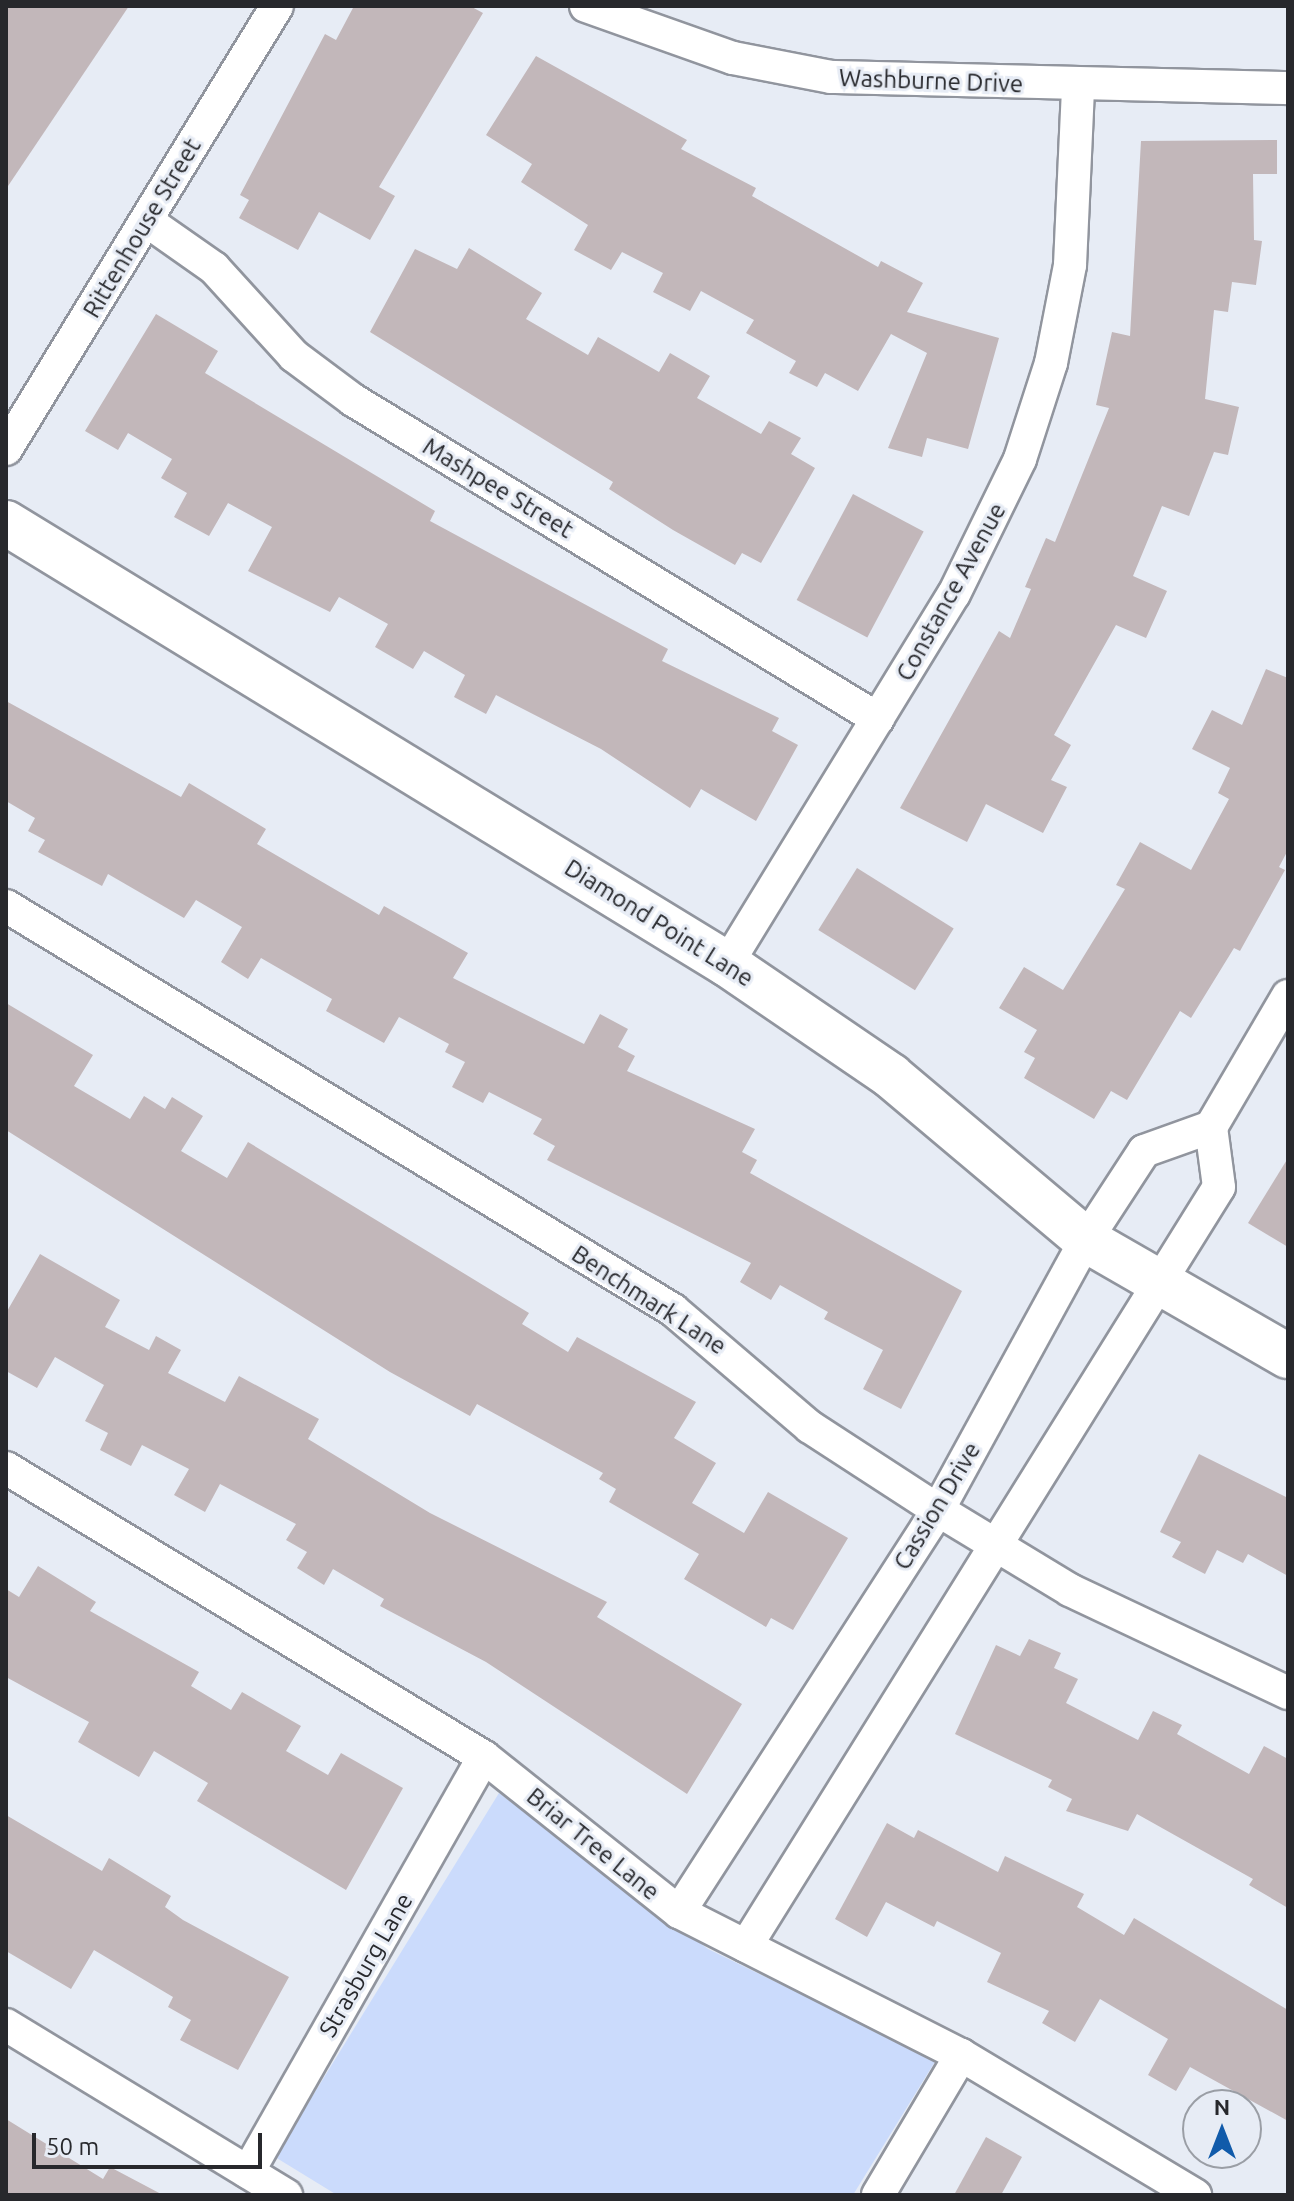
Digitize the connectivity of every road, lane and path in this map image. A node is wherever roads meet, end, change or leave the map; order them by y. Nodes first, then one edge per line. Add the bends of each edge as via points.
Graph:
1 (277, 6) edge
2 (586, 6) edge
3 (1078, 86) junction
4 (1288, 88) edge
5 (147, 221) junction
6 (6, 449) edge
7 (6, 523) edge
8 (878, 719) junction
9 (6, 906) edge
10 (727, 964) junction
11 (1288, 996) edge
12 (1211, 1127) junction
13 (1086, 1240) junction
14 (1157, 1281) junction
15 (1288, 1356) edge
16 (6, 1468) edge
17 (938, 1510) junction
18 (995, 1539) junction
19 (1288, 1693) edge
20 (484, 1757) junction
21 (679, 1912) junction
22 (746, 1946) junction
23 (6, 2025) edge
24 (961, 2055) junction
25 (248, 2172) junction
26 (286, 2195) edge
27 (878, 2195) edge
28 (1195, 2195) edge

1 - 5 street, Rittenhouse Street
2 - 3 street, Washburne Drive via 686,45 782,69 881,82
3 - 4 street, Washburne Drive
3 - 8 street, Constance Avenue via 1070,265 1037,411 979,550
5 - 6 street, Rittenhouse Street
5 - 8 street, Mashpee Street via 214,268 294,356 353,400
7 - 10 street, Diamond Point Lane
8 - 10 street, Constance Avenue
9 - 17 street, Benchmark Lane via 673,1310 810,1427
10 - 13 street, Diamond Point Lane via 891,1076
11 - 12 street
12 - 13 street, Cassion Drive via 1144,1151
12 - 14 street via 1219,1187
13 - 14 street, Diamond Point Lane
13 - 17 street, Cassion Drive
14 - 15 street, Diamond Point Lane
14 - 18 street
16 - 20 street, Briar Tree Lane
17 - 18 street, Benchmark Lane
17 - 21 street, Cassion Drive
18 - 19 street, Benchmark Lane via 1070,1590
18 - 22 street
20 - 21 street, Briar Tree Lane
20 - 25 street, Strasburg Lane
21 - 22 street, Briar Tree Lane
22 - 24 street, Briar Tree Lane
23 - 25 street
24 - 27 street
24 - 28 street, Briar Tree Lane
25 - 26 street

